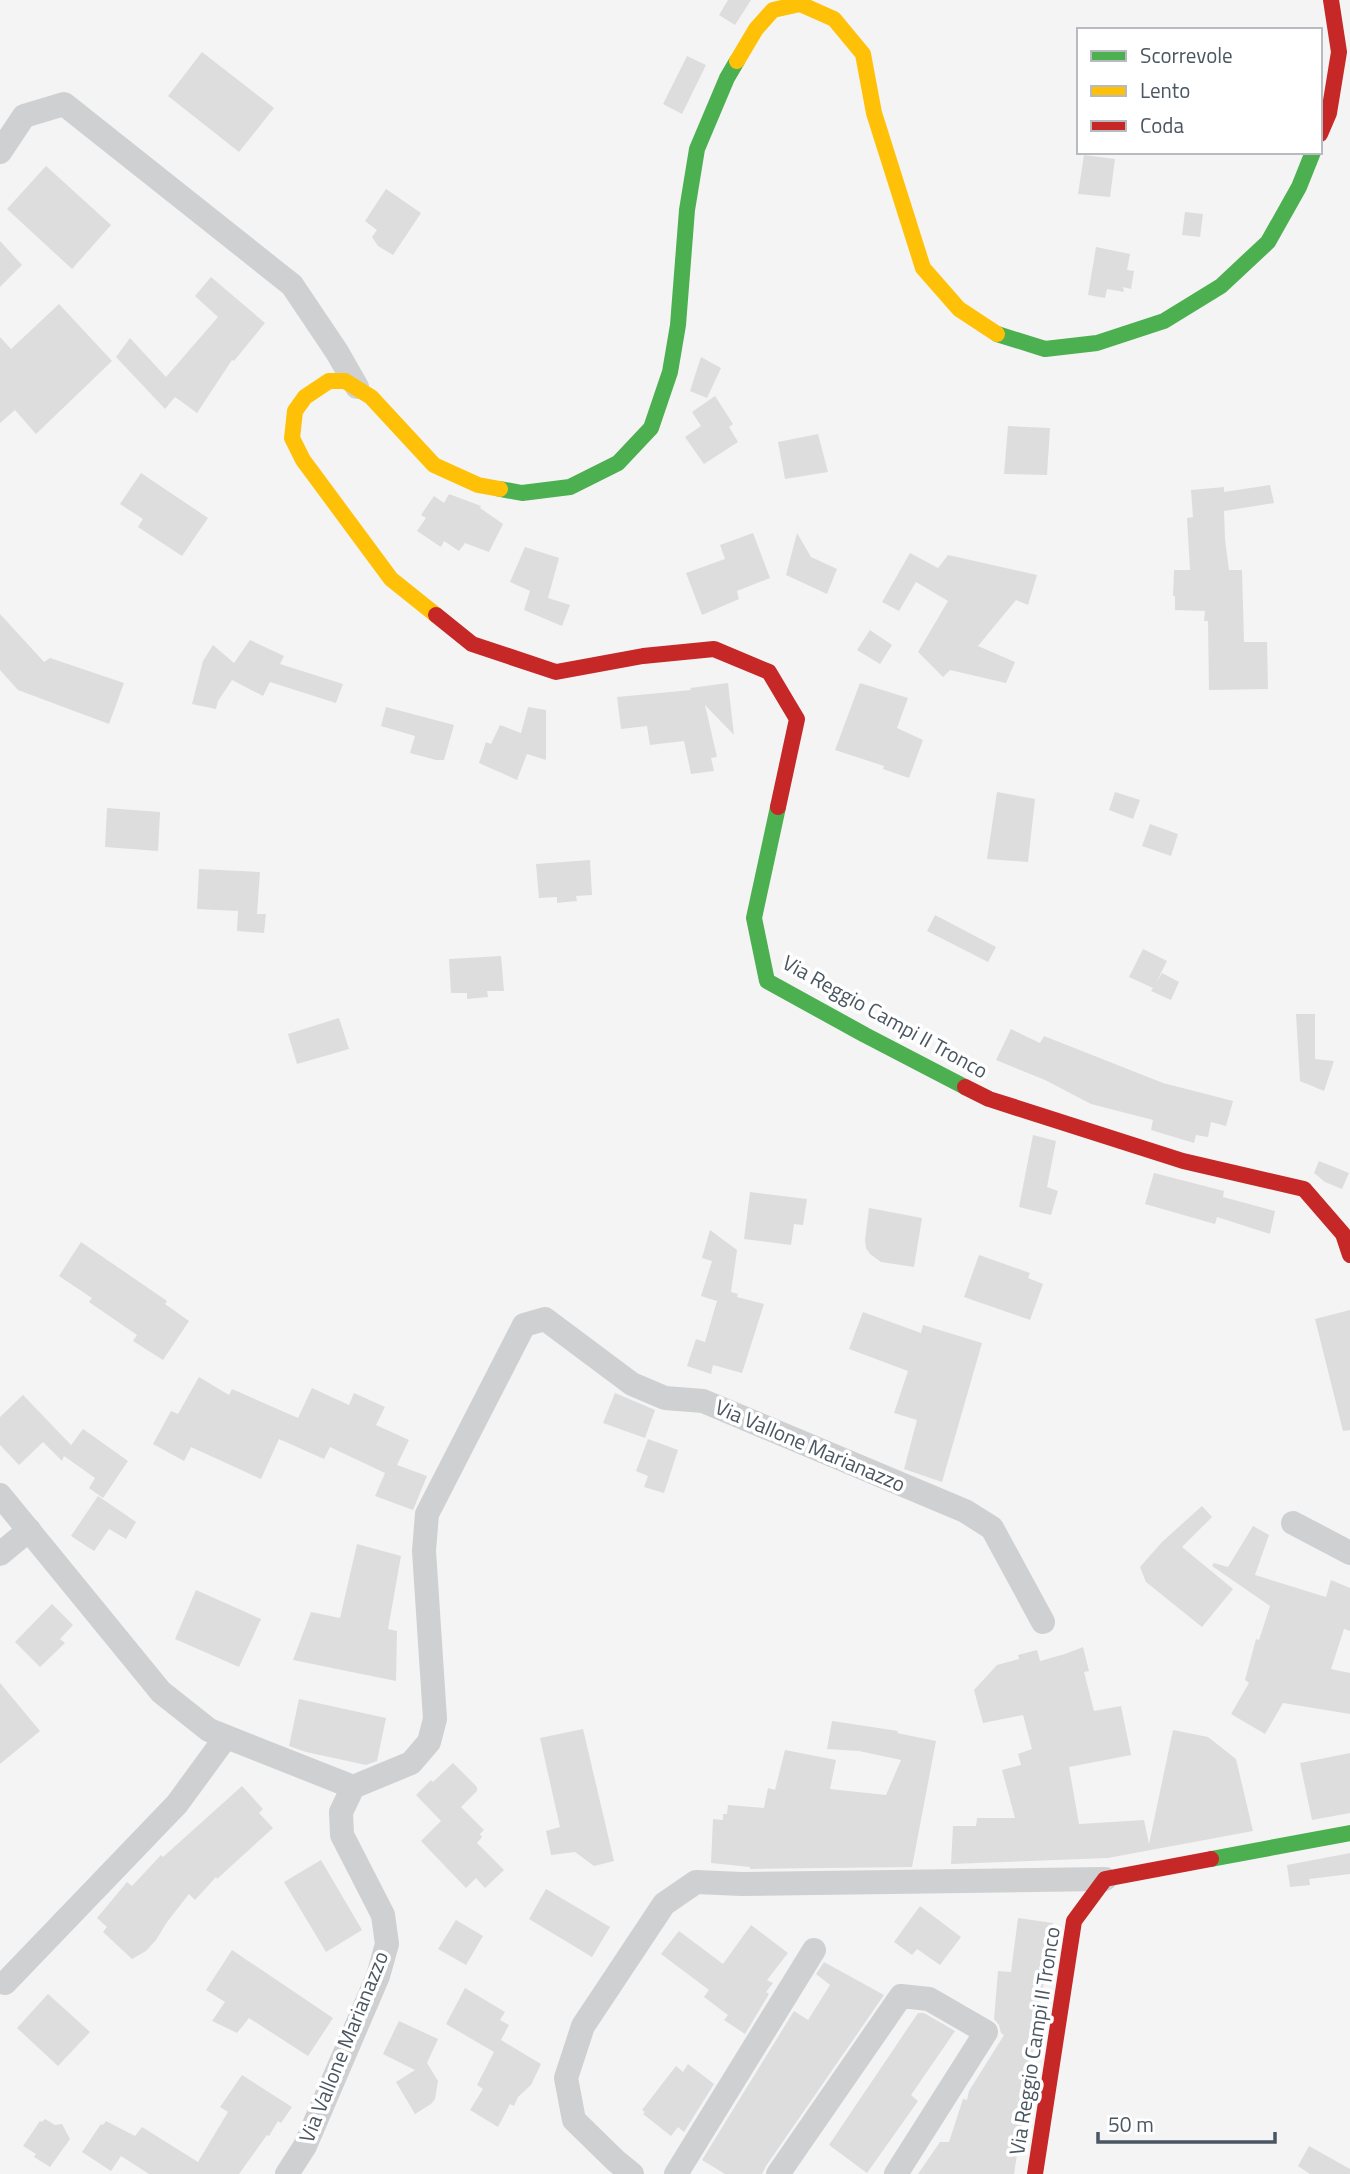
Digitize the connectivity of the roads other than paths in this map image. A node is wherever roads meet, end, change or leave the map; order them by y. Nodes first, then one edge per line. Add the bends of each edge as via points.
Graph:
1 (1331, 0) edge
2 (1322, 129) edge
3 (0, 152) edge
4 (1312, 154) edge
5 (357, 387) junction
6 (1350, 1255) edge
7 (0, 1495) edge
8 (1293, 1523) dead end
9 (29, 1530) junction
10 (1350, 1553) edge
11 (0, 1554) edge
12 (1043, 1622) dead end
13 (226, 1737) junction
14 (353, 1787) junction
15 (1350, 1833) edge
16 (1105, 1879) junction
17 (814, 1950) dead end
18 (5, 1983) dead end
19 (287, 2174) edge
20 (632, 2174) edge
21 (676, 2174) edge
22 (778, 2174) edge
23 (896, 2174) edge
24 (1035, 2174) edge

1 - 2 main road via 1339,52
3 - 5 street via 24,116 64,104 292,285
4 - 5 main road via 1268,242 1221,286 1164,321 1097,343 1045,349 997,334 959,309 923,268 874,113 863,54 834,19 800,4 774,10 755,29 727,78 697,149 670,372 650,428 618,463 570,486 522,493 478,485 434,465
5 - 6 main road, Via Reggio Campi II Tronco via 329,381 305,397 295,411 292,438 303,460 391,579 472,644 556,672 714,649 769,672 797,719 754,918 767,981 989,1099 1183,1161 1304,1189 1343,1234
7 - 9 street
8 - 10 street
9 - 11 street
9 - 13 street via 161,1692 209,1730
12 - 14 street, Via Vallone Marianazzo via 992,1528 974,1516 703,1401 666,1398 632,1384 545,1319 524,1325 428,1514 424,1551 435,1719 429,1742 411,1763
13 - 14 street
13 - 18 street via 177,1804
14 - 19 street, Via Vallone Marianazzo via 341,1812 342,1835 383,1915 387,1944 378,1976 310,2134
15 - 16 main road
16 - 20 street via 696,1882 664,1904 583,2026 566,2078 574,2120
16 - 24 main road, Via Reggio Campi II Tronco via 1074,1921
17 - 21 street
22 - 23 street via 901,1996 929,1999 986,2032

